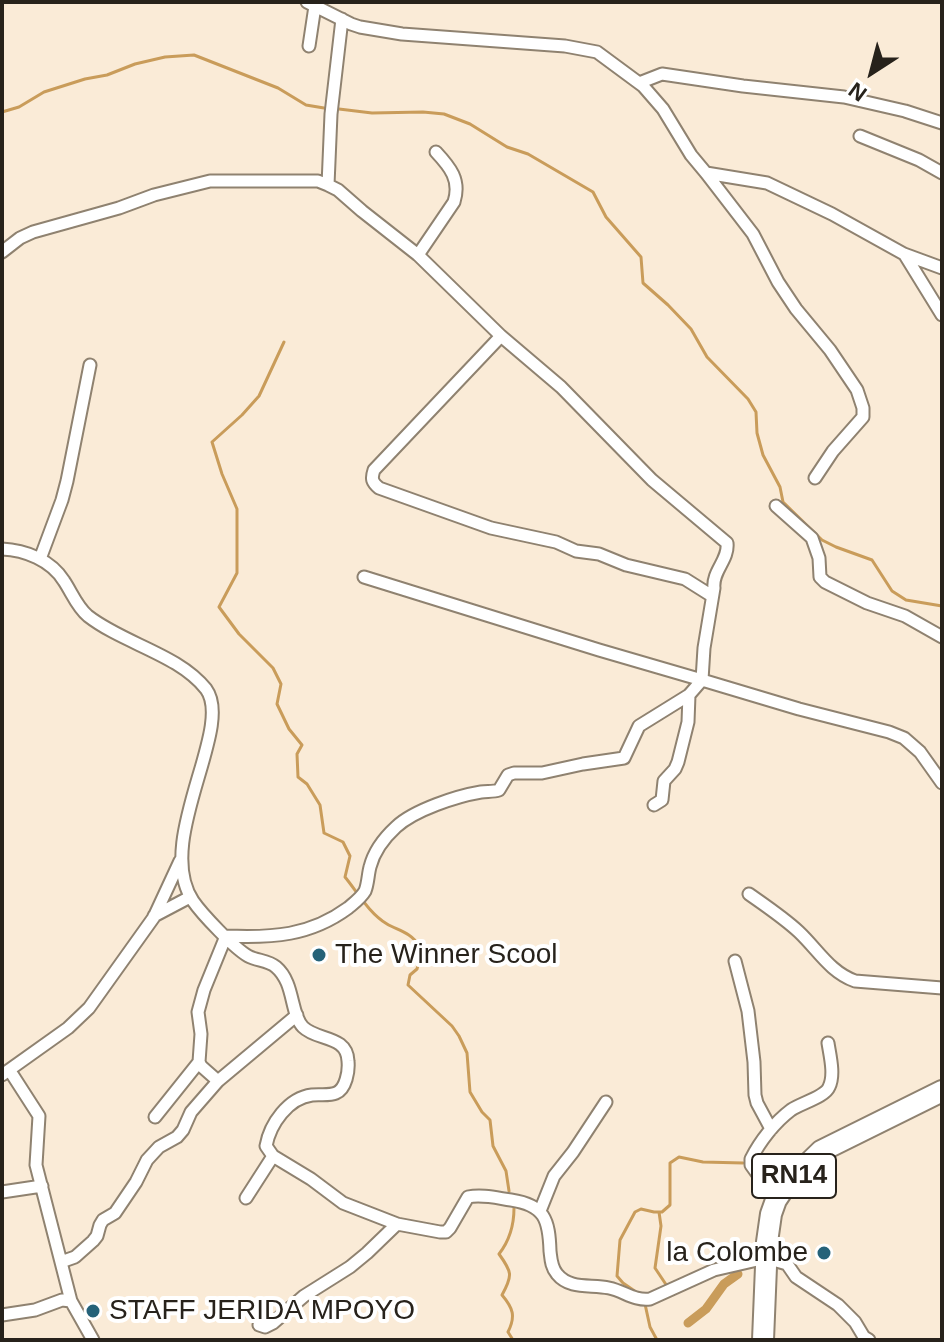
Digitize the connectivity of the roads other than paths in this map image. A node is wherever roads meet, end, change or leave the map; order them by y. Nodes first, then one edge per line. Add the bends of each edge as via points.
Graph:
1 (312, 3) edge
2 (342, 19) junction
3 (309, 46) dead end
4 (639, 83) junction
5 (942, 123) edge
6 (860, 136) dead end
7 (436, 152) dead end
8 (706, 173) junction
9 (942, 173) edge
10 (328, 185) junction
11 (2, 252) edge
12 (904, 254) junction
13 (418, 255) junction
14 (942, 268) edge
15 (942, 315) edge
16 (501, 336) junction
17 (90, 365) dead end
18 (815, 478) dead end
19 (776, 506) dead end
20 (2, 549) edge
21 (40, 559) junction
22 (364, 577) dead end
23 (712, 596) junction
24 (942, 637) edge
25 (702, 680) junction
26 (689, 695) junction
27 (942, 783) edge
28 (654, 805) dead end
29 (180, 860) junction
30 (749, 894) dead end
31 (190, 897) junction
32 (154, 917) junction
33 (226, 936) junction
34 (735, 961) dead end
35 (942, 988) edge
36 (297, 1015) junction
37 (828, 1043) dead end
38 (199, 1062) junction
39 (6, 1073) edge
40 (218, 1081) junction
41 (942, 1091) edge
42 (606, 1102) dead end
43 (155, 1117) dead end
44 (771, 1129) junction
45 (273, 1156) junction
46 (42, 1186) junction
47 (2, 1192) edge
48 (246, 1198) dead end
49 (776, 1200) junction
50 (540, 1211) junction
51 (397, 1224) junction
52 (766, 1258) junction
53 (61, 1262) junction
54 (71, 1301) junction
55 (2, 1315) edge
56 (259, 1325) dead end
57 (93, 1340) edge
58 (763, 1340) edge
59 (869, 1340) edge

1 - 2 street
1 - 3 street
2 - 4 street via 402,34 597,52
2 - 10 street
4 - 5 street via 662,74 844,97
4 - 8 street
6 - 9 street
7 - 13 street via 452,170 457,192
8 - 12 street via 767,183
8 - 18 street via 857,390 863,417
10 - 11 street via 210,181 33,232
10 - 13 street
12 - 14 street
12 - 15 street
13 - 16 street
16 - 23 street via 561,387 652,480 727,543
16 - 23 street via 374,470 373,483 491,528 685,579
17 - 21 street via 67,481
19 - 24 street via 812,538 825,582
20 - 21 street
21 - 29 street via 62,577 88,616 191,673 209,692 207,747
22 - 25 street
23 - 25 street
25 - 26 street
25 - 27 street via 904,738
26 - 28 street via 678,762 666,778 662,800
26 - 33 street via 639,726 624,758 514,773 499,790 456,799 399,824 376,850 364,892 322,925 284,936
29 - 31 street
29 - 32 street
30 - 35 street via 796,929 844,977
31 - 32 street
31 - 33 street
32 - 39 street via 89,1008
33 - 36 street via 243,953 275,966
33 - 38 street via 198,1012
34 - 44 street via 748,1011 755,1095
36 - 40 street
36 - 45 street via 305,1030 344,1049 347,1078 337,1093 301,1097 288,1107 268,1135 266,1146
37 - 44 street via 830,1086
38 - 40 street
38 - 43 street
39 - 46 street via 39,1116 36,1165
40 - 53 street via 177,1137 147,1160 93,1241
41 - 49 highway, RN14 via 821,1151
42 - 50 street via 554,1176
44 - 49 street via 751,1165
45 - 48 street
45 - 51 street via 336,1199
46 - 47 street
46 - 53 street
49 - 52 highway, RN14
50 - 51 street via 518,1201 475,1195 468,1197 446,1232
50 - 52 street via 547,1221 557,1275 569,1283 615,1289 640,1300 714,1270
51 - 56 street via 359,1260 273,1323
52 - 58 highway, RN14
52 - 59 street via 787,1264 796,1277 838,1305
53 - 54 street
54 - 55 street
54 - 57 street

